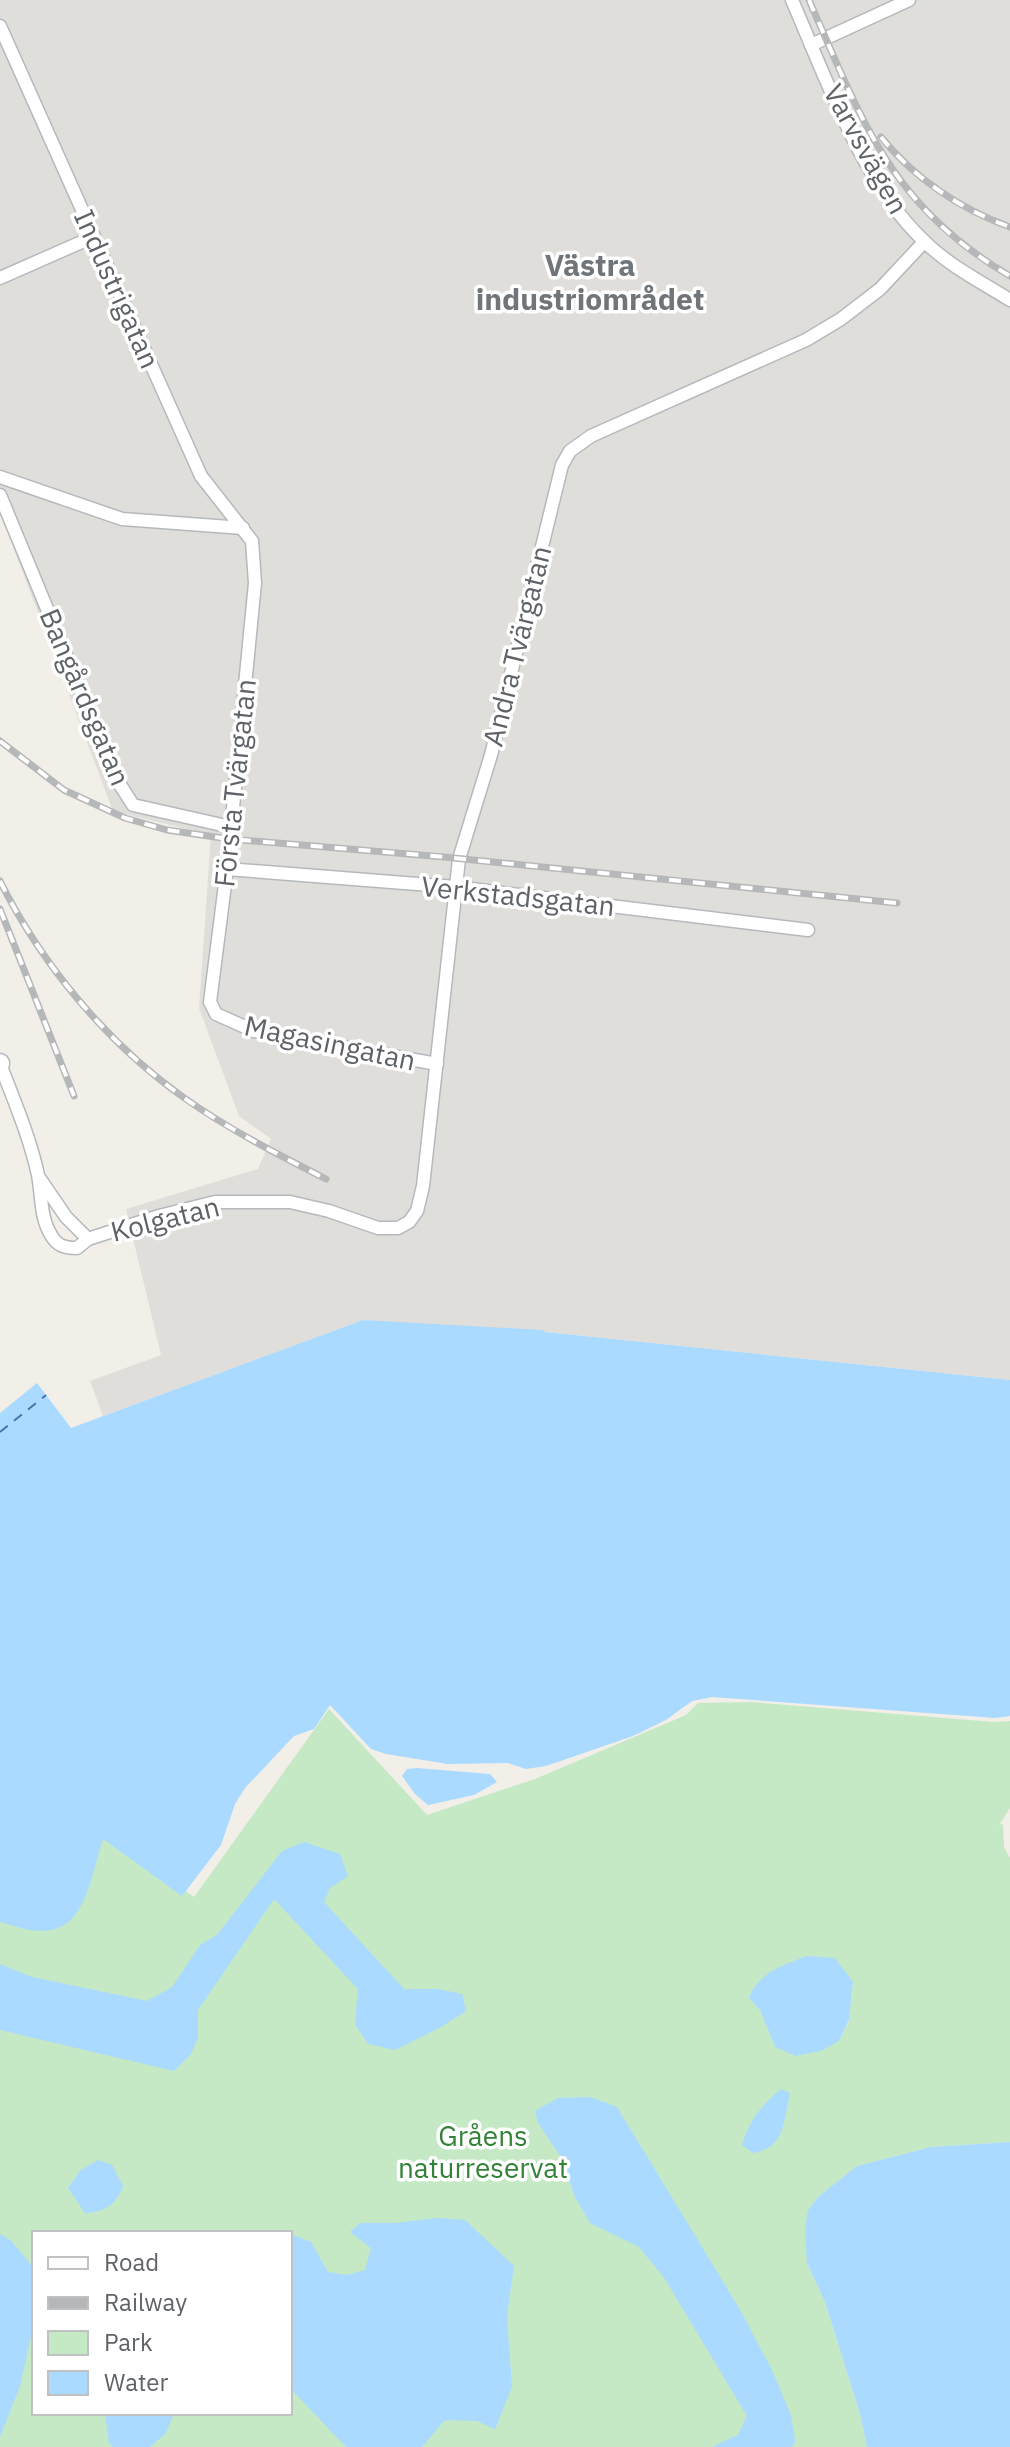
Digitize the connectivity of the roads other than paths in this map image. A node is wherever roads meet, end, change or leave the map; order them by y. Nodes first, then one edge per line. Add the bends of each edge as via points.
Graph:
1 (792, 0) edge
2 (909, 0) edge
3 (0, 26) edge
4 (811, 45) junction
5 (93, 237) junction
6 (924, 242) junction
7 (0, 278) edge
8 (1010, 300) edge
9 (0, 477) edge
10 (0, 495) edge
11 (243, 528) junction
12 (252, 541) joint
13 (231, 827) junction
14 (227, 869) junction
15 (455, 887) junction
16 (808, 930) dead end
17 (224, 1019) joint
18 (0, 1064) edge
19 (437, 1064) junction
20 (38, 1176) junction
21 (382, 1229) joint
22 (88, 1239) junction

1 - 4 street, Varvsvägen
2 - 4 street
3 - 5 street, Industrigatan
4 - 6 street, Varvsvägen via 862,153
5 - 7 street
5 - 11 street, Industrigatan via 201,476
6 - 8 street, Varvsvägen
6 - 15 street, Andra Tvärgatan via 880,289 806,340 591,436 570,451 557,481
9 - 11 street via 122,519
10 - 13 street, Bangårdsgatan via 119,783 133,805
11 - 12 street, Industrigatan
12 - 13 street, Första Tvärgatan via 255,583
13 - 14 street, Första Tvärgatan
14 - 15 street, Verkstadsgatan
14 - 17 street, Första Tvärgatan via 210,1002
15 - 16 street, Verkstadsgatan
15 - 19 street, Andra Tvärgatan
17 - 19 street, Magasingatan via 254,1031
18 - 20 street, Kolgatan
19 - 21 street, Andra Tvärgatan via 419,1205 409,1222
20 - 22 street, Kolgatan
20 - 22 street, Kolgatan via 52,1238 70,1248
21 - 22 street, Kolgatan via 290,1202 215,1202

